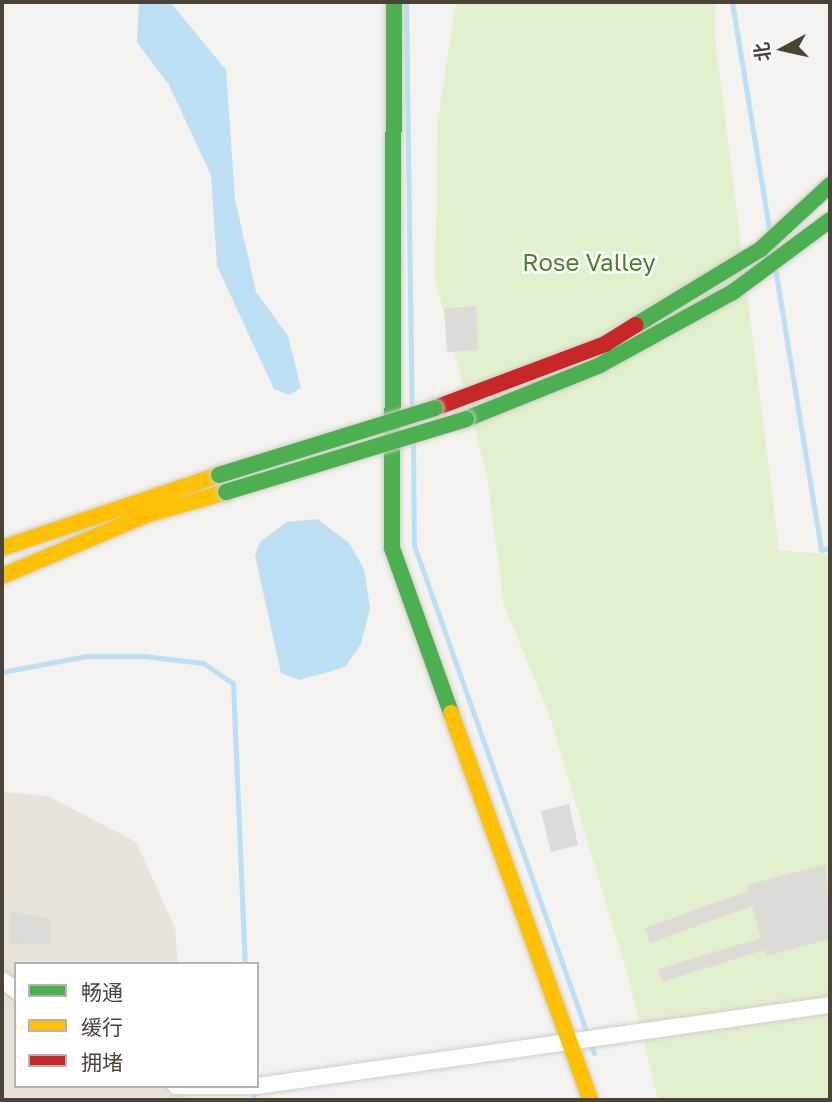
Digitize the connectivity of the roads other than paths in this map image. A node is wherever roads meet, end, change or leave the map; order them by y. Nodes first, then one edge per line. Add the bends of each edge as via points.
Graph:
1 (394, 2) edge
2 (830, 185) edge
3 (830, 220) edge
4 (2, 548) edge
5 (2, 576) edge
6 (830, 1005) edge
7 (568, 1039) junction
8 (264, 1085) edge
9 (212, 1088) edge
10 (237, 1088) edge
11 (590, 1100) edge

1 - 7 main road via 392,548
2 - 4 main road, bridge via 761,249 606,344 435,408
3 - 5 main road, bridge via 733,292 600,365 466,419 149,514
6 - 7 street
7 - 8 street
7 - 11 main road
9 - 10 street

